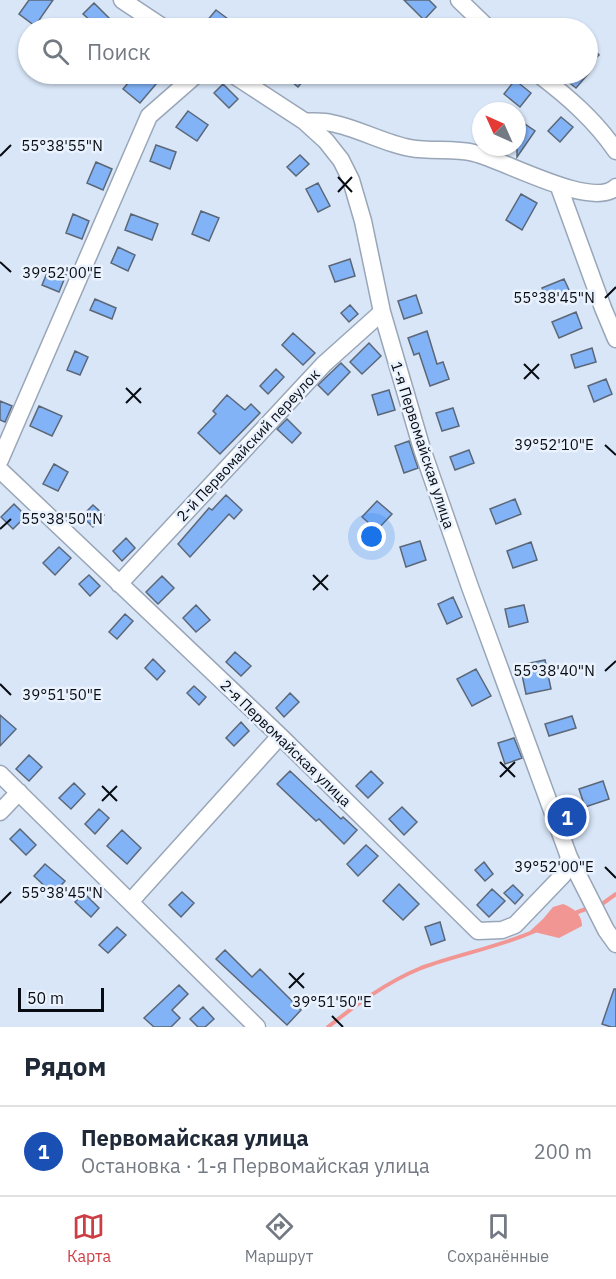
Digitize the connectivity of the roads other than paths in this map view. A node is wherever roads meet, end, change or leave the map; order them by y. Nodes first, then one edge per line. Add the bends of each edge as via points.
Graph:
1 (122, 0) edge
2 (459, 0) edge
3 (149, 18) edge
4 (478, 18) edge
5 (185, 84) edge
6 (247, 84) edge
7 (551, 84) edge
8 (304, 121) junction
9 (616, 151) edge
10 (559, 187) junction
11 (615, 190) edge
12 (382, 312) junction
13 (616, 339) edge
14 (0, 460) edge
15 (0, 470) edge
16 (119, 584) junction
17 (280, 736) junction
18 (0, 774) edge
19 (20, 792) junction
20 (0, 812) edge
21 (569, 857) junction
22 (131, 901) junction
23 (616, 944) edge
24 (256, 1027) edge

1 - 3 street
2 - 4 street
5 - 14 street via 148,116
6 - 8 street, 1-я Первомайская улица
7 - 9 street via 604,134
8 - 10 street via 331,123 410,148 472,152
8 - 12 street, 1-я Первомайская улица via 326,141 351,180
10 - 11 street via 599,194
10 - 13 street
12 - 16 street, 2-й Первомайский переулок via 324,364
12 - 21 street, 1-я Первомайская улица via 422,449
15 - 16 street, 2-я Первомайская улица
16 - 17 street, 2-я Первомайская улица
17 - 21 street, 2-я Первомайская улица via 478,932 515,925 563,875
17 - 22 street
18 - 19 street
19 - 20 street
19 - 22 street
21 - 23 street, 1-я Первомайская улица
22 - 24 street

